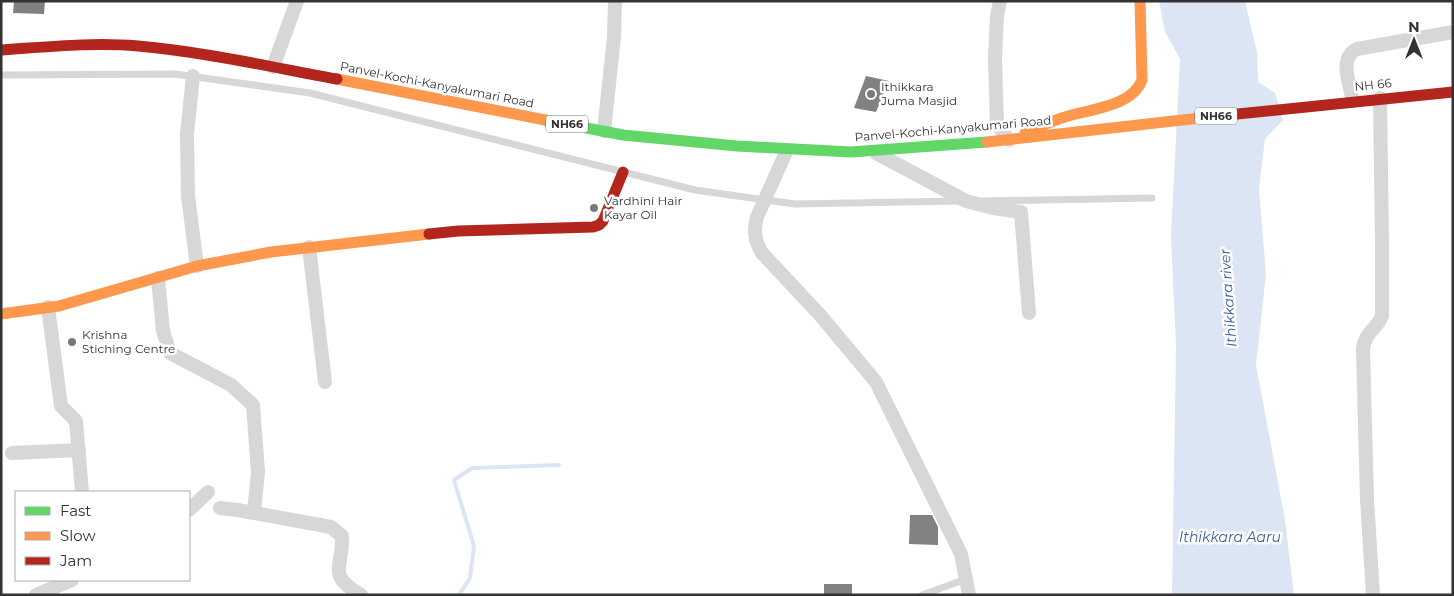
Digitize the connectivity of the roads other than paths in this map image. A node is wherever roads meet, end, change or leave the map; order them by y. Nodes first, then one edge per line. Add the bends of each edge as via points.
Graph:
1 (297, 1) edge
2 (615, 1) edge
3 (1000, 1) edge
4 (1140, 1) edge
5 (1453, 32) edge
6 (1, 50) edge
7 (273, 67) junction
8 (1, 75) edge
9 (193, 76) junction
10 (1453, 92) edge
11 (1380, 98) junction
12 (1353, 101) junction
13 (1137, 125) joint
14 (604, 132) junction
15 (1008, 140) junction
16 (787, 150) junction
17 (873, 151) junction
18 (623, 172) junction
19 (1152, 198) dead end
20 (765, 200) junction
21 (966, 201) junction
22 (309, 247) junction
23 (197, 266) junction
24 (158, 278) junction
25 (48, 307) junction
26 (1028, 313) dead end
27 (1, 314) edge
28 (325, 382) dead end
29 (79, 450) junction
30 (12, 453) dead end
31 (82, 491) edge
32 (208, 492) dead end
33 (220, 508) dead end
34 (190, 509) edge
35 (254, 512) junction
36 (966, 579) junction
37 (70, 581) edge
38 (36, 595) edge
39 (361, 595) edge
40 (922, 595) edge
41 (969, 595) edge
42 (1373, 595) edge

1 - 7 street
2 - 14 street
3 - 15 street via 995,59 997,125
4 - 15 main road via 1140,87 1122,101 1062,117
5 - 12 street via 1354,50 1346,62
6 - 7 main road, Panvel-Kochi-Kanyakumari Road / NH66 via 136,46 201,53
7 - 14 main road, Panvel-Kochi-Kanyakumari Road / NH66
8 - 9 lane
9 - 18 lane via 310,92
9 - 23 street via 187,134 188,187
10 - 11 main road, NH 66 / NH66
11 - 12 main road, NH 66 / NH66
11 - 42 street via 1382,316 1365,338 1363,350
12 - 13 main road, NH 66 / NH66
13 - 15 main road, Panvel-Kochi-Kanyakumari Road / NH66
14 - 16 main road, Panvel-Kochi-Kanyakumari Road / NH66
15 - 17 main road, Panvel-Kochi-Kanyakumari Road / NH66
16 - 17 main road, Panvel-Kochi-Kanyakumari Road / NH66
16 - 20 street
17 - 21 street
18 - 20 lane via 695,190
18 - 22 main road via 603,222 593,228 458,231
19 - 21 lane
20 - 21 lane via 795,204
20 - 36 street via 754,227 759,248 876,382 957,544
21 - 26 street via 1021,212
22 - 23 main road
22 - 28 street
23 - 24 main road
24 - 25 main road
24 - 35 street via 170,353 230,385 253,405 258,472
25 - 27 main road
25 - 29 street via 61,406 76,421
29 - 30 street
29 - 31 street
32 - 34 street
33 - 35 street
35 - 39 street via 331,527 338,532 342,536 338,566 341,579
36 - 40 lane
36 - 41 street
37 - 38 street

